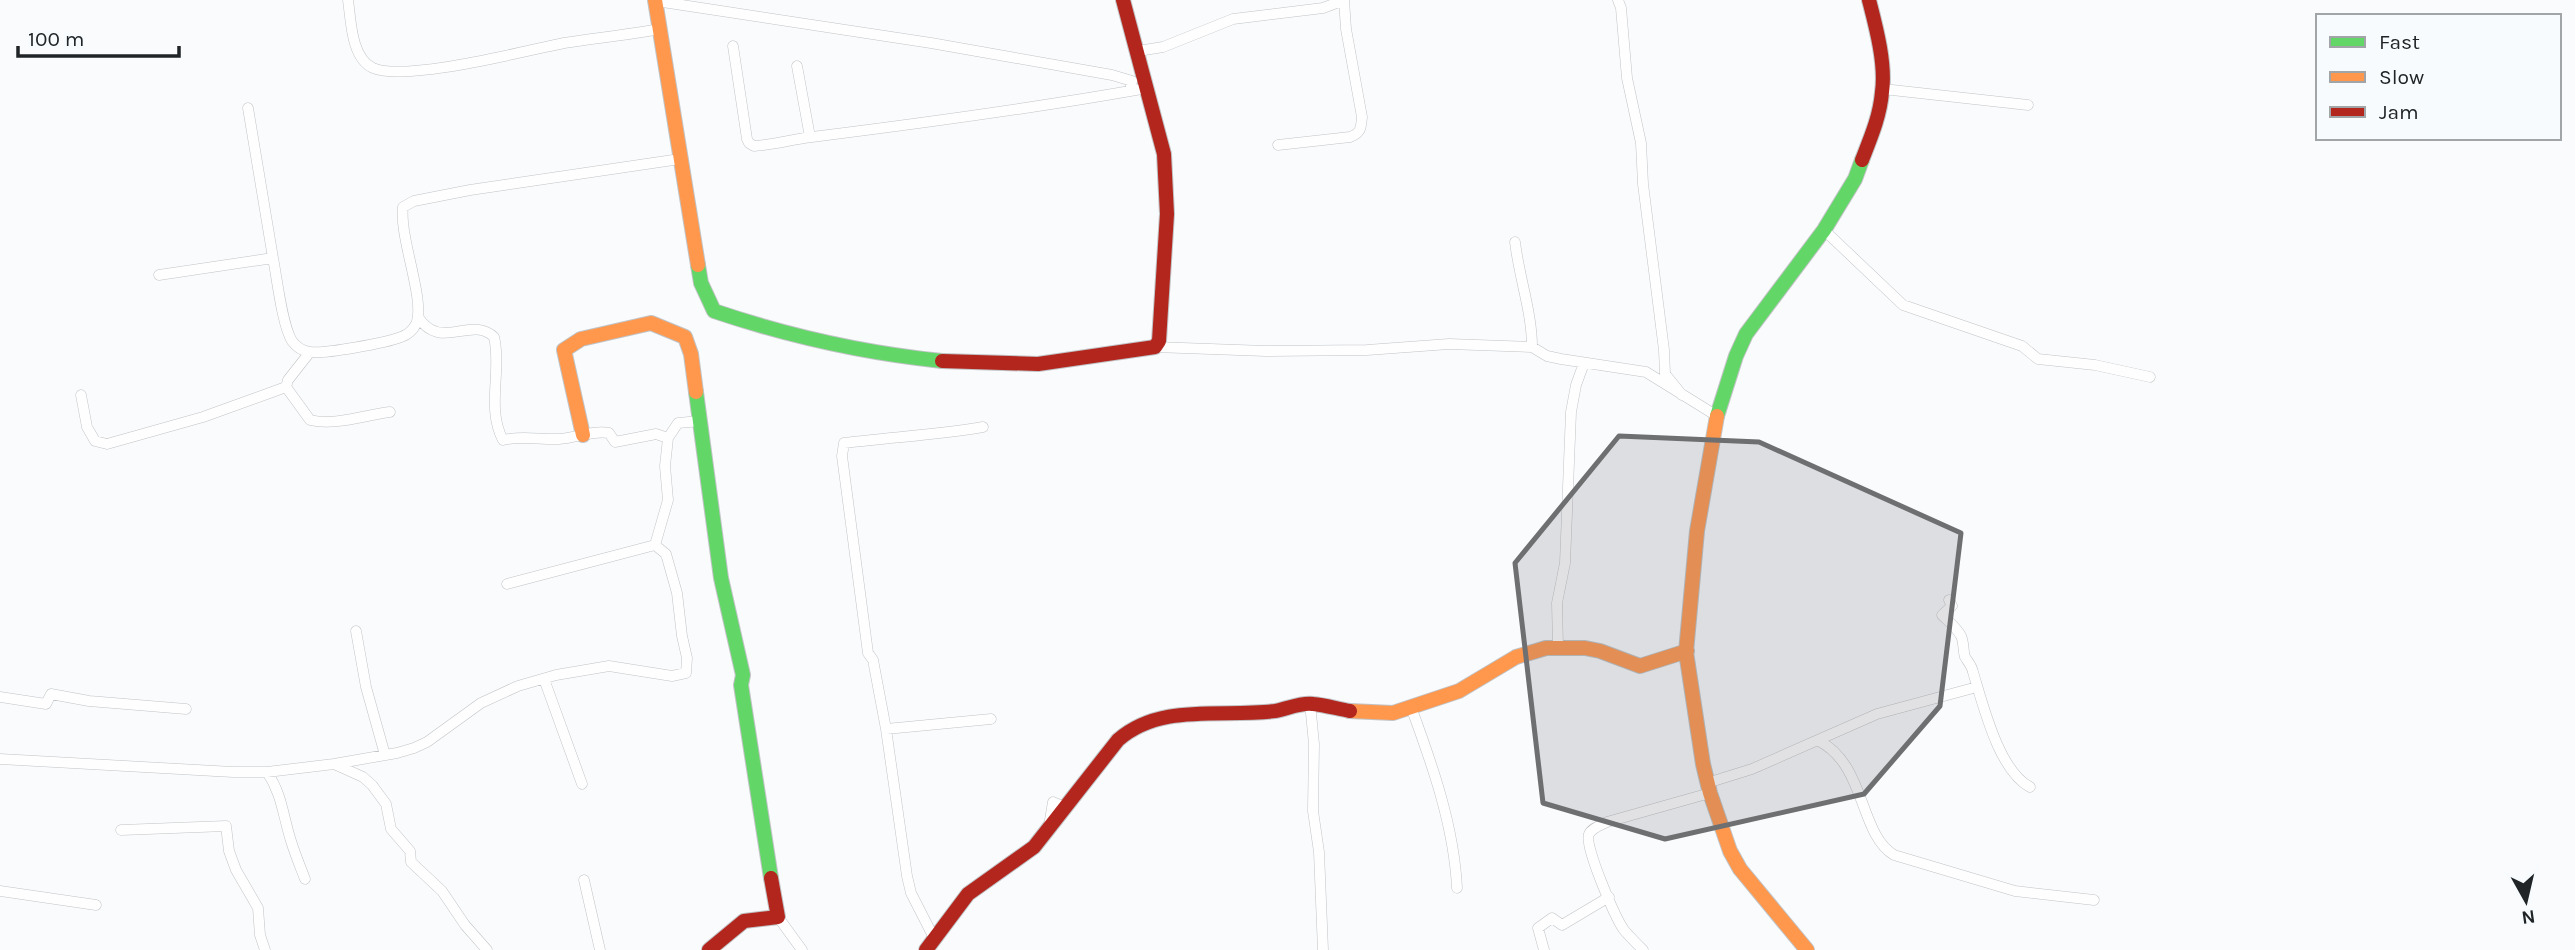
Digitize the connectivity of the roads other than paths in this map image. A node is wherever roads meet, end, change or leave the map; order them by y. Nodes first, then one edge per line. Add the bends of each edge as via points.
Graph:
1 (348, 0) edge
2 (1123, 0) edge
3 (1344, 0) edge
4 (1618, 0) edge
5 (1869, 0) edge
6 (655, 1) edge
7 (659, 29) junction
8 (733, 46) dead end
9 (1138, 51) junction
10 (797, 66) dead end
11 (1147, 88) junction
12 (1883, 89) junction
13 (1130, 91) junction
14 (2028, 105) dead end
15 (248, 108) dead end
16 (810, 137) junction
17 (1278, 145) dead end
18 (680, 159) junction
19 (1824, 230) junction
20 (1515, 242) dead end
21 (273, 258) junction
22 (159, 275) dead end
23 (418, 317) junction
24 (1156, 347) junction
25 (1532, 347) junction
26 (310, 352) junction
27 (1584, 363) junction
28 (2150, 377) dead end
29 (286, 387) junction
30 (81, 395) dead end
31 (1682, 395) junction
32 (390, 412) dead end
33 (1717, 416) junction
34 (700, 421) junction
35 (983, 427) dead end
36 (583, 435) junction
37 (668, 438) junction
38 (655, 545) junction
39 (507, 584) dead end
40 (1949, 600) dead end
41 (356, 631) dead end
42 (1558, 647) junction
43 (1687, 651) junction
44 (544, 679) junction
45 (1977, 687) junction
46 (0, 697) edge
47 (1310, 703) junction
48 (1411, 707) junction
49 (186, 709) dead end
50 (991, 719) dead end
51 (886, 729) junction
52 (1819, 741) junction
53 (385, 755) junction
54 (0, 759) edge
55 (334, 764) junction
56 (267, 772) junction
57 (582, 784) dead end
58 (2030, 787) dead end
59 (1708, 788) junction
60 (121, 830) dead end
61 (305, 879) dead end
62 (584, 880) dead end
63 (1457, 888) dead end
64 (0, 891) edge
65 (1609, 897) junction
66 (2094, 900) dead end
67 (96, 905) dead end
68 (778, 917) junction
69 (930, 944) edge
70 (265, 950) edge
71 (487, 950) edge
72 (600, 950) edge
73 (709, 950) edge
74 (802, 950) edge
75 (1323, 950) edge
76 (1544, 950) edge
77 (1643, 950) edge
78 (1807, 950) edge

1 - 7 street via 355,43 363,60 373,68 393,72
2 - 9 street
3 - 9 street via 1323,8 1233,19 1163,47
3 - 17 street via 1361,129 1350,137
4 - 31 street via 1627,78 1641,143 1665,374
5 - 12 street
6 - 7 street
6 - 13 street via 1021,58 1121,77 1132,81
7 - 18 street
8 - 16 street via 749,143 766,145
9 - 11 street
10 - 16 street
11 - 13 street
11 - 24 street via 1164,154 1167,215
12 - 14 street
12 - 19 street via 1877,122 1855,178
13 - 16 street
15 - 21 street
18 - 23 street via 470,190 403,207
18 - 24 street via 701,283 714,311 831,344 963,363 1038,364
19 - 28 street via 1903,305 2022,346 2038,359
19 - 33 street via 1746,334
20 - 25 street
21 - 22 street
21 - 26 street via 288,331 299,349
23 - 26 street via 415,326 400,338
23 - 36 street via 437,333 483,330 494,337 496,419 503,440
24 - 25 street via 1266,351 1449,344
25 - 27 street via 1547,356
26 - 29 street
27 - 31 street via 1646,372
27 - 42 street via 1571,412
29 - 30 street via 204,417 107,444 95,441 87,427
29 - 32 street via 302,412 319,422
31 - 33 street
33 - 43 street via 1696,544
34 - 36 street via 685,337 651,324 581,339 564,350
34 - 37 street via 678,423
34 - 68 street via 721,578 743,675
35 - 51 street via 844,443 868,653
36 - 37 street via 609,433 615,442 656,434
37 - 38 street via 668,500
38 - 39 street
38 - 44 street via 666,554 677,593 686,673 672,676 610,666
40 - 45 street via 1952,606 1942,615 1961,636
41 - 53 street
42 - 43 street via 1600,651 1640,666
42 - 48 street via 1516,657 1459,691
43 - 59 street
44 - 53 street via 481,703 427,742
44 - 57 street
45 - 52 street via 1877,714
45 - 58 street via 2007,768
46 - 49 street via 46,704 51,694
47 - 48 street via 1375,714
47 - 69 street via 1274,711 1174,716 1128,732 1034,847 968,894
47 - 75 street
48 - 63 street via 1439,790
50 - 51 street
51 - 69 street via 907,876
52 - 59 street
52 - 66 street via 1831,747 1846,766 1878,837 1894,855 2015,891
53 - 55 street
54 - 56 street
55 - 56 street
55 - 71 street via 372,785 386,804 395,835 410,851 411,862 442,891
56 - 61 street via 282,800
59 - 65 street via 1588,834
59 - 78 street via 1740,869
60 - 70 street via 226,826 236,870 258,908
62 - 72 street
64 - 67 street
65 - 76 street via 1562,925 1552,918 1538,929
65 - 77 street via 1624,930
68 - 73 street via 744,921
68 - 74 street

